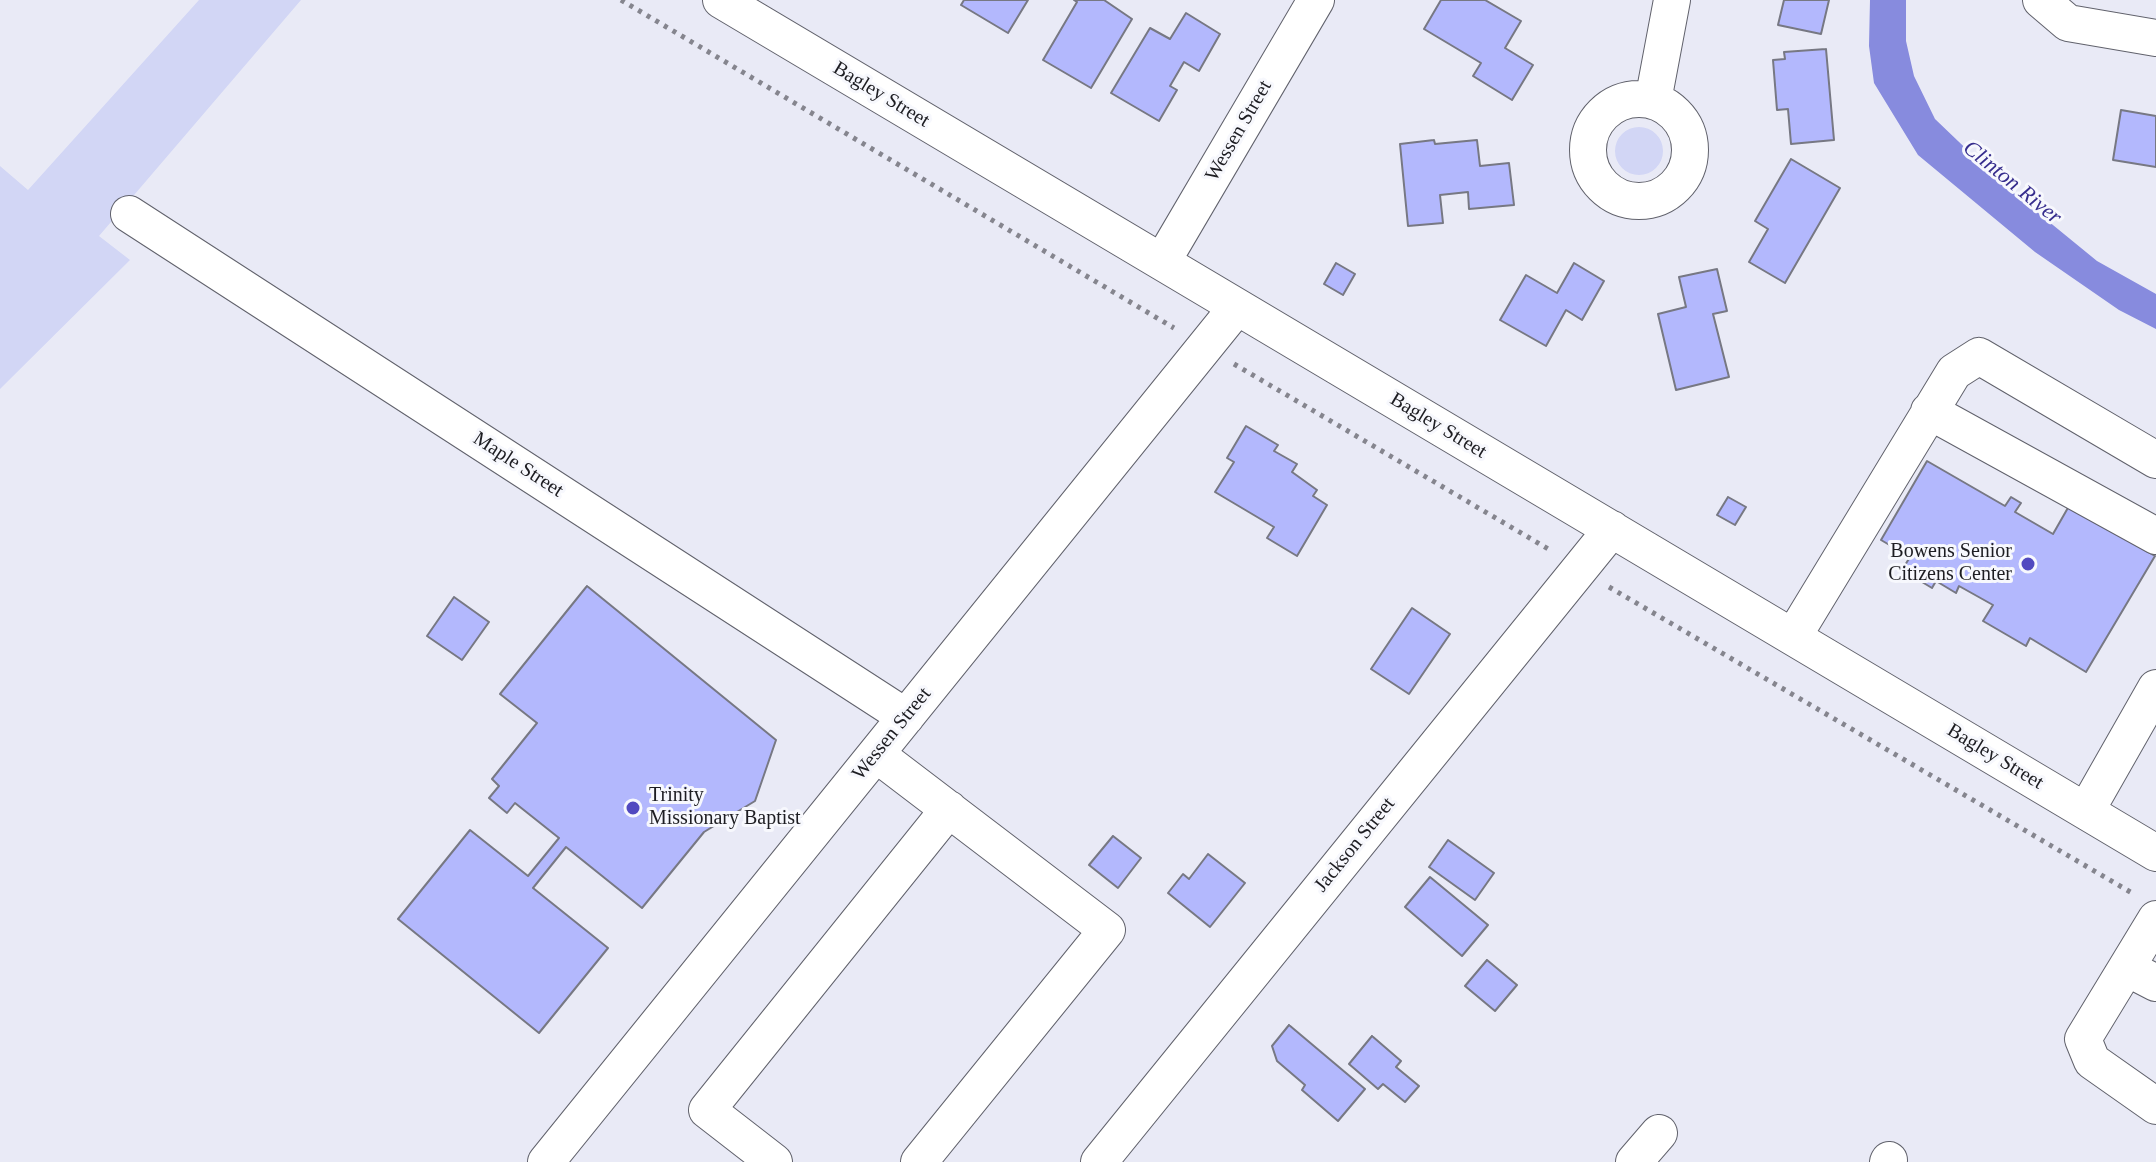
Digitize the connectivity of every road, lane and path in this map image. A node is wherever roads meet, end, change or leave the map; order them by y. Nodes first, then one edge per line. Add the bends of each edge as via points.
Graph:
1 (621, 0) edge
2 (721, 0) edge
3 (1316, 0) edge
4 (1672, 0) edge
5 (2044, 4) edge
6 (2156, 38) edge
7 (1653, 101) dead end
8 (129, 214) dead end
9 (1162, 262) junction
10 (1237, 307) junction
11 (1172, 327) dead end
12 (1237, 366) dead end
13 (1929, 411) junction
14 (2156, 460) edge
15 (1612, 529) junction
16 (2156, 536) edge
17 (1546, 548) dead end
18 (1614, 589) dead end
19 (1793, 637) junction
20 (2156, 688) edge
21 (906, 717) junction
22 (876, 754) junction
23 (949, 809) junction
24 (2086, 811) junction
25 (2156, 853) edge
26 (2149, 909) edge
27 (2141, 976) edge
28 (2156, 1106) edge
29 (1659, 1133) dead end
30 (546, 1162) edge
31 (774, 1162) edge
32 (919, 1162) edge
33 (1099, 1162) edge
34 (1634, 1162) edge

1 - 11 path
2 - 9 street, Bagley Street
3 - 9 street, Wessen Street
4 - 7 street
5 - 6 street via 2078,26
8 - 21 street, Maple Street
9 - 10 street, Bagley Street
10 - 15 street, Bagley Street
10 - 21 street, Wessen Street
12 - 17 path
13 - 14 street via 1954,372 1979,356
13 - 16 street
13 - 19 street
15 - 19 street, Bagley Street
15 - 33 street, Jackson Street
18 - 26 path
19 - 24 street, Bagley Street
20 - 24 street
21 - 22 street, Wessen Street
22 - 23 street
22 - 30 street, Wessen Street
23 - 31 street via 707,1110
23 - 32 street via 1107,930
24 - 25 street, Bagley Street
26 - 27 street
27 - 28 street via 2083,1039 2092,1061
29 - 34 street

